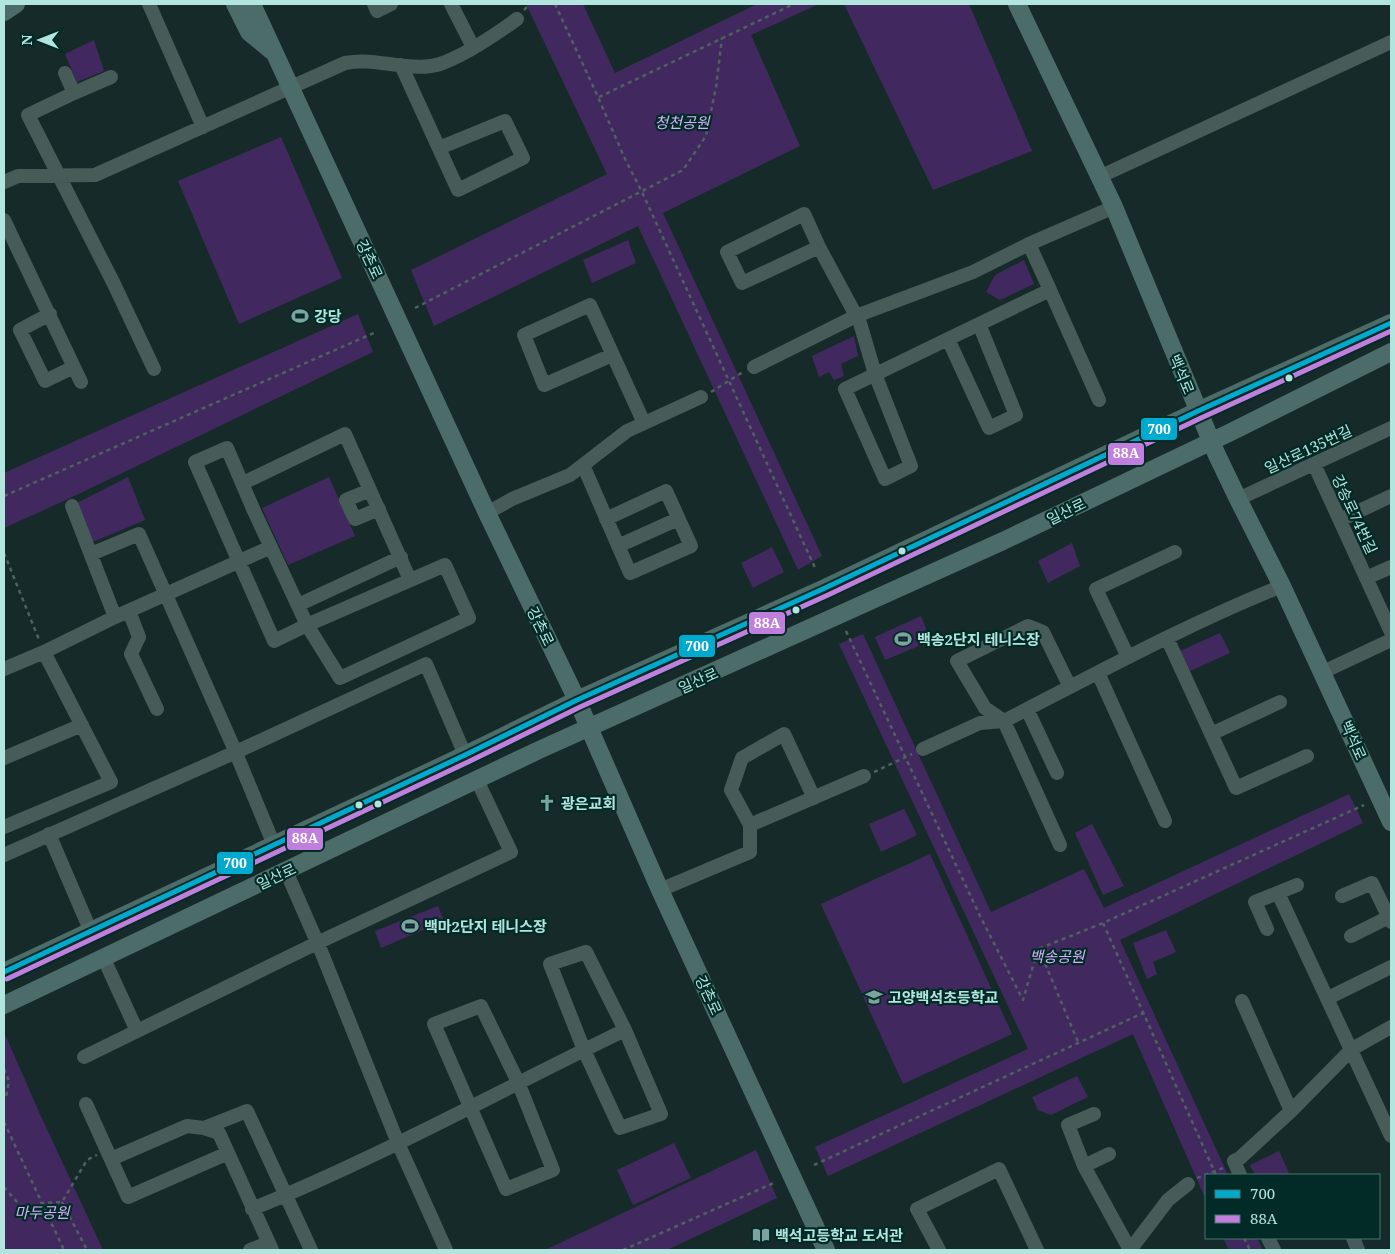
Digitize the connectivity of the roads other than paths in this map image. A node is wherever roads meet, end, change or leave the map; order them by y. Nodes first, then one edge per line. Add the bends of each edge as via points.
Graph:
1 (16, 4) edge
2 (149, 4) edge
3 (236, 4) edge
4 (252, 4) edge
5 (265, 4) edge
6 (374, 4) edge
7 (391, 4) edge
8 (451, 4) edge
9 (1017, 4) edge
10 (4, 12) edge
11 (516, 19) dead end
12 (1391, 42) edge
13 (473, 47) junction
14 (276, 55) junction
15 (401, 65) junction
16 (65, 73) dead end
17 (111, 77) dead end
18 (291, 87) junction
19 (74, 93) junction
20 (203, 126) junction
21 (439, 148) junction
22 (58, 175) junction
23 (1099, 177) junction
24 (4, 182) edge
25 (1114, 207) junction
26 (4, 220) edge
27 (1029, 244) junction
28 (819, 247) junction
29 (1050, 290) junction
30 (50, 314) junction
31 (856, 316) junction
32 (1391, 323) edge
33 (979, 324) junction
34 (948, 339) junction
35 (1391, 352) edge
36 (612, 355) junction
37 (754, 366) road end
38 (74, 367) junction
39 (154, 369) dead end
40 (875, 374) junction
41 (81, 382) dead end
42 (701, 396) road end
43 (1099, 400) dead end
44 (1198, 411) junction
45 (644, 423) junction
46 (1391, 428) edge
47 (1212, 440) junction
48 (1314, 464) junction
49 (583, 466) junction
50 (243, 483) junction
51 (370, 490) junction
52 (1391, 496) edge
53 (1238, 499) junction
54 (72, 506) dead end
55 (378, 509) junction
56 (487, 513) junction
57 (606, 519) junction
58 (678, 519) junction
59 (1340, 520) junction
60 (618, 546) junction
61 (271, 547) junction
62 (1175, 552) dead end
63 (91, 554) junction
64 (401, 557) junction
65 (239, 561) junction
66 (1391, 566) edge
67 (1366, 578) junction
68 (410, 580) junction
69 (1282, 586) junction
70 (165, 595) junction
71 (298, 605) junction
72 (128, 612) junction
73 (116, 618) junction
74 (307, 625) junction
75 (1391, 632) edge
76 (1167, 638) junction
77 (1391, 640) edge
78 (44, 652) junction
79 (1128, 658) junction
80 (4, 669) edge
81 (1323, 672) junction
82 (1098, 674) junction
83 (1070, 687) junction
84 (576, 700) junction
85 (1280, 702) dead end
86 (157, 709) dead end
87 (1028, 709) junction
88 (1004, 721) junction
89 (82, 725) junction
90 (589, 728) junction
91 (1211, 734) junction
92 (922, 749) road end
93 (236, 752) junction
94 (465, 755) junction
95 (1307, 756) dead end
96 (4, 758) edge
97 (1057, 773) dead end
98 (864, 776) road end
99 (477, 780) junction
100 (814, 798) junction
101 (1165, 821) dead end
102 (1391, 822) edge
103 (750, 825) junction
104 (4, 827) edge
105 (49, 834) junction
106 (274, 845) junction
107 (1060, 845) dead end
108 (4, 855) edge
109 (286, 871) junction
110 (1297, 884) dead end
111 (660, 890) junction
112 (1278, 892) junction
113 (1342, 896) dead end
114 (1390, 920) edge
115 (1267, 929) dead end
116 (92, 932) junction
117 (1351, 936) dead end
118 (317, 943) junction
119 (104, 959) junction
120 (1391, 967) edge
121 (4, 972) edge
122 (1328, 998) junction
123 (1242, 1001) dead end
124 (4, 1005) edge
125 (1391, 1027) edge
126 (625, 1030) junction
127 (137, 1031) junction
128 (1352, 1049) junction
129 (584, 1050) junction
130 (84, 1057) dead end
131 (518, 1082) junction
132 (86, 1104) dead end
133 (469, 1107) junction
134 (1291, 1111) junction
135 (1094, 1114) dead end
136 (204, 1128) junction
137 (1391, 1136) edge
138 (398, 1143) junction
139 (228, 1153) junction
140 (109, 1154) junction
141 (1109, 1154) dead end
142 (1084, 1166) junction
143 (1240, 1174) edge
144 (1188, 1184) road end
145 (286, 1195) junction
146 (252, 1209) junction
147 (270, 1247) edge
148 (250, 1250) edge
149 (311, 1250) edge
150 (446, 1250) edge
151 (826, 1250) edge
152 (939, 1250) edge
153 (1037, 1250) edge
154 (1130, 1250) edge

1 - 10 main road
2 - 20 street
3 - 14 main road via 249,32
4 - 14 main road, 강촌로
5 - 14 main road via 275,26
6 - 7 street via 378,11
8 - 13 street
9 - 23 main road, 백석로
11 - 13 street
12 - 23 street
13 - 15 street via 438,64
14 - 18 main road, 강촌로
15 - 18 street via 360,60 345,63
15 - 21 street
16 - 19 street
17 - 19 street
18 - 20 street
18 - 56 main road, 강촌로
19 - 22 street via 28,115
20 - 22 street via 95,175
21 - 21 street via 458,190 522,158 505,121
22 - 24 street via 18,176
22 - 39 street
23 - 25 main road, 백석로
25 - 27 street
25 - 44 main road, 백석로
26 - 30 street
27 - 29 street
27 - 31 street via 973,272
28 - 28 street via 742,282 727,252 804,214
28 - 31 street
29 - 33 street
29 - 43 street
30 - 38 street
30 - 38 street via 20,330 45,381
31 - 37 street
31 - 40 street
32 - 44 main road, 일산로
33 - 34 street
33 - 34 street via 1016,415 989,428
34 - 40 street
35 - 47 main road, 일산로
36 - 36 street via 590,304 524,335 544,385
36 - 45 street
38 - 41 street
40 - 40 street via 911,466 886,479 844,389
42 - 45 street
44 - 47 main road, 백석로
44 - 84 main road, 일산로 via 825,588
45 - 49 street via 627,431
46 - 48 street, 일산로135번길
47 - 53 main road, 백석로
47 - 90 main road, 일산로 via 995,545
48 - 53 street, 일산로135번길
48 - 59 street, 강송로74번길
49 - 56 street
49 - 57 street
50 - 51 street via 345,434
50 - 61 street
50 - 65 street via 228,448 195,462
51 - 55 street
51 - 55 street via 346,500 355,519
52 - 59 street
53 - 69 main road, 백석로
54 - 63 street
55 - 64 street
56 - 84 main road, 강촌로
57 - 58 street via 666,491
57 - 60 street
58 - 60 street
58 - 60 street via 691,546 630,573
59 - 67 street, 강송로74번길
61 - 65 street
61 - 71 street
62 - 79 street via 1096,589
63 - 70 street via 139,534
63 - 73 street
64 - 68 street
64 - 71 street
65 - 70 street
65 - 74 street via 274,641
66 - 67 street
67 - 75 street, 강송로74번길
68 - 74 street
68 - 74 street via 445,565 468,618 340,678
69 - 76 street
69 - 81 main road, 백석로
70 - 72 street
70 - 93 street
71 - 74 street
72 - 73 street
72 - 86 street via 139,637 131,654
73 - 78 street
76 - 79 street
76 - 91 street
77 - 81 street
78 - 80 street
78 - 89 street
79 - 82 street
81 - 102 main road, 백석로
82 - 83 street
82 - 101 street
83 - 87 street
83 - 88 street via 1043,632 1028,626 957,660 985,708
84 - 90 main road, 강촌로
84 - 94 main road, 일산로
85 - 91 street
87 - 88 street
87 - 97 street
88 - 92 street via 980,722
88 - 107 street
89 - 96 street
89 - 104 street via 111,782
90 - 99 main road, 일산로
90 - 111 main road, 강촌로
91 - 95 street via 1236,788
93 - 94 street via 426,664
93 - 105 street
93 - 106 street
94 - 106 main road, 일산로
98 - 100 street
99 - 109 main road, 일산로
99 - 118 street via 510,852
100 - 103 street
100 - 103 street via 784,734 742,758 731,790
103 - 111 street via 750,852
105 - 108 street
105 - 116 street
106 - 116 main road, 일산로
109 - 118 street
109 - 119 main road, 일산로
110 - 112 street
111 - 151 main road, 강촌로
112 - 115 street via 1255,902
112 - 122 street
113 - 114 street via 1372,883
114 - 117 street
116 - 121 main road, 일산로
118 - 127 street
118 - 138 street
119 - 124 main road, 일산로
119 - 127 street
120 - 122 street
122 - 128 street
123 - 134 street
125 - 128 street
126 - 129 street
126 - 129 street via 586,952 550,964
126 - 129 street via 661,1114 620,1128
127 - 130 street
128 - 134 street
128 - 137 street
129 - 131 street
131 - 133 street
131 - 133 street via 481,1006 434,1024
131 - 133 street via 553,1170 506,1189
132 - 140 street
133 - 138 street
134 - 143 street via 1234,1161
135 - 142 street via 1068,1125
136 - 139 street via 219,1133
136 - 140 street via 187,1126
136 - 145 street via 247,1111
138 - 145 street
138 - 150 street
139 - 140 street via 128,1197
139 - 146 street
141 - 142 street
142 - 154 street
144 - 154 street via 1168,1200
145 - 146 street
145 - 149 street
146 - 147 street
147 - 148 street
152 - 153 street via 917,1209 999,1169

